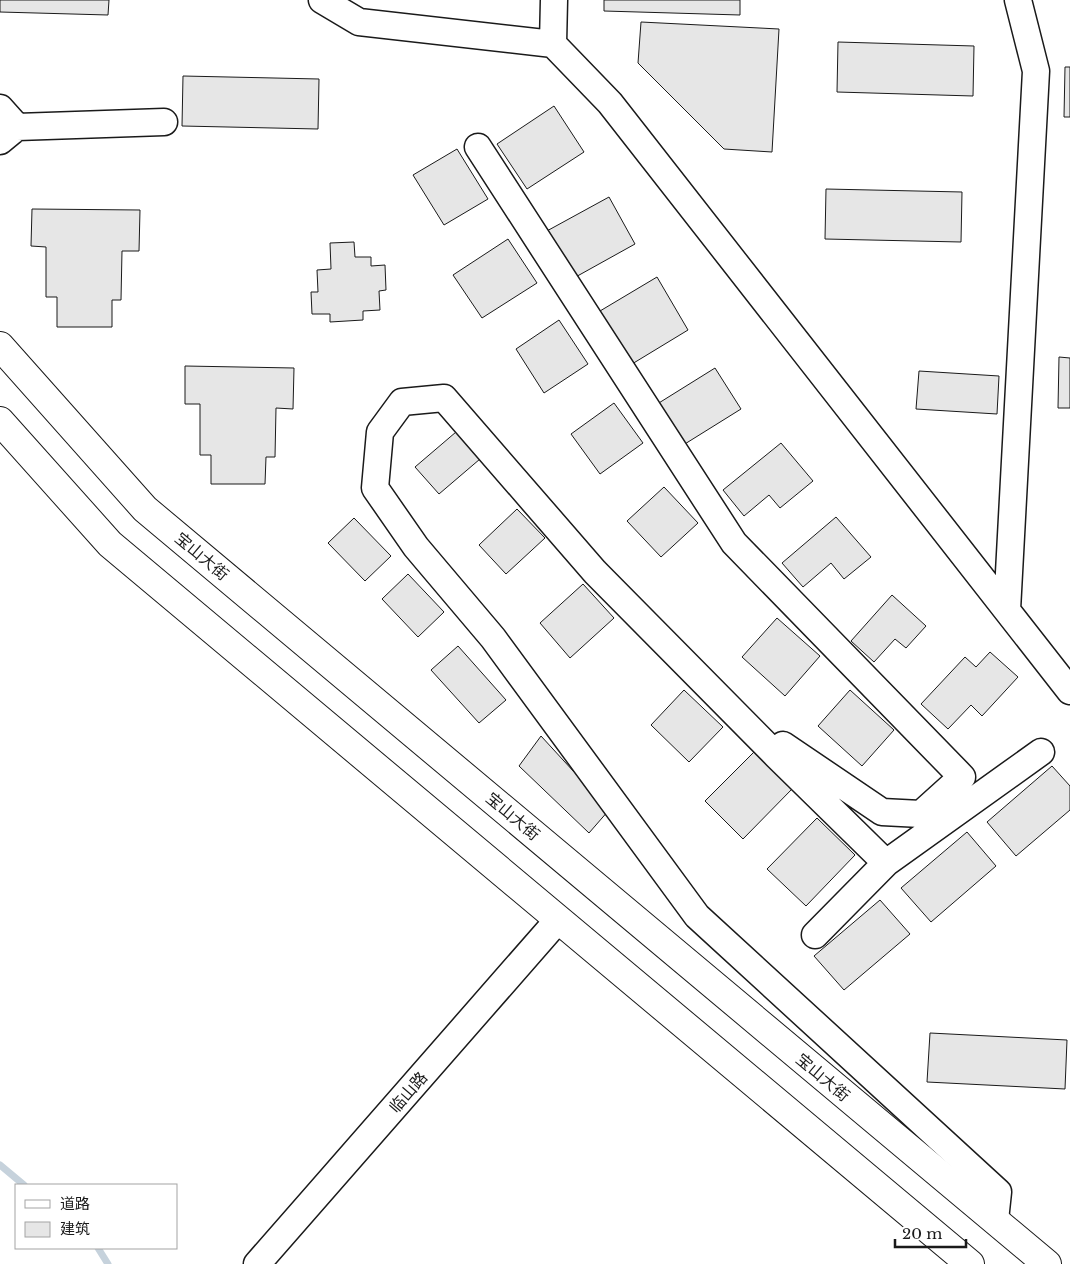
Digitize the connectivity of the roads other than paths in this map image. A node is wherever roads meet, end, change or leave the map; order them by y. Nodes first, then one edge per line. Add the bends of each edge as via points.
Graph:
1 (322, 0) edge
2 (554, 0) edge
3 (1018, 0) edge
4 (360, 11) edge
5 (553, 44) junction
6 (0, 108) edge
7 (164, 122) dead end
8 (8, 134) edge
9 (478, 146) dead end
10 (0, 346) edge
11 (0, 421) edge
12 (1007, 610) junction
13 (1070, 691) edge
14 (733, 711) junction
15 (1042, 752) dead end
16 (886, 863) junction
17 (558, 920) junction
18 (815, 935) dead end
19 (995, 1220) junction
20 (257, 1264) edge
21 (970, 1264) edge
22 (1047, 1264) edge

1 - 4 street
2 - 5 street
3 - 12 street via 1036,71
4 - 5 street
5 - 12 street via 610,103
6 - 8 street
7 - 8 street
9 - 14 street via 734,543 962,777 921,814 882,812
10 - 19 main road, 宝山大街 via 145,509
11 - 17 main road via 110,544
12 - 13 street
14 - 16 street
14 - 19 street via 595,572 444,398 402,402 380,432 375,488 416,547 493,638 697,916 998,1192
15 - 16 street
16 - 18 street
17 - 20 street, 临山路
17 - 21 main road
19 - 22 main road, 宝山大街

